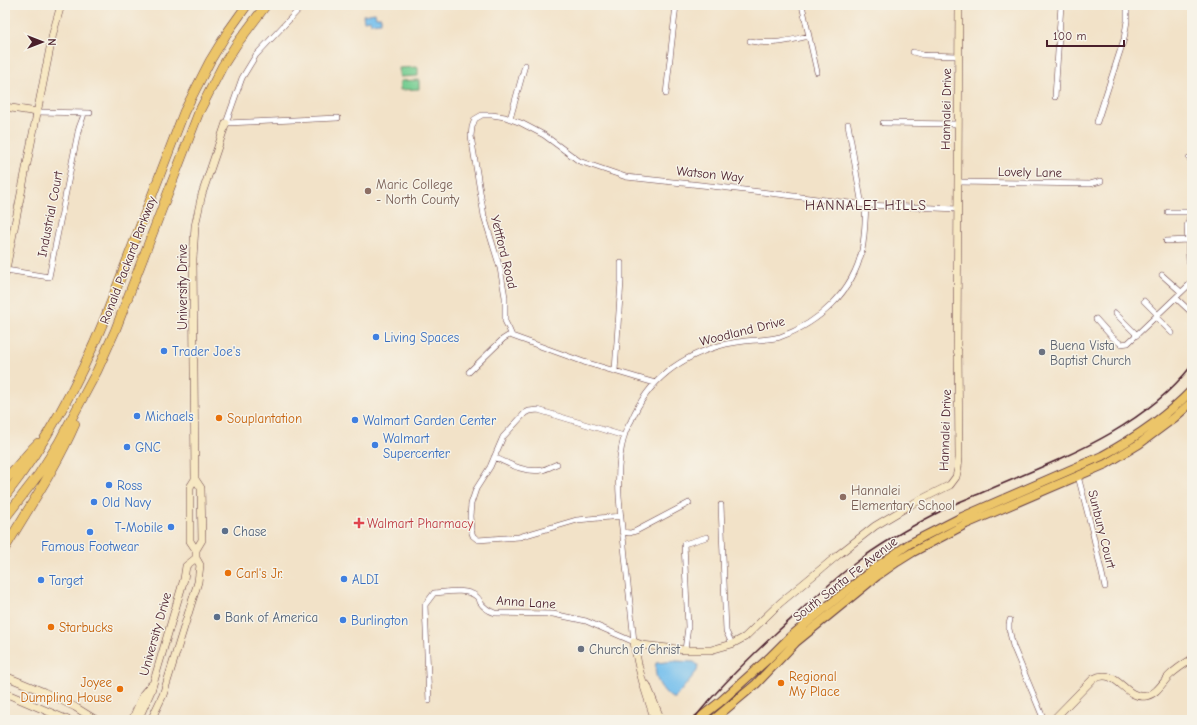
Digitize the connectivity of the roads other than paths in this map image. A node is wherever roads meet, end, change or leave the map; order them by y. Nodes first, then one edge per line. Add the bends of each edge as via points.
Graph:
1 (61, 5) edge
2 (247, 5) edge
3 (266, 5) edge
4 (303, 5) edge
5 (676, 5) edge
6 (802, 5) edge
7 (959, 5) edge
8 (1061, 5) edge
9 (1127, 5) edge
10 (809, 36) junction
11 (750, 41) dead end
12 (913, 52) dead end
13 (959, 56) junction
14 (525, 65) dead end
15 (817, 72) dead end
16 (666, 94) dead end
17 (1055, 98) dead end
18 (5, 107) edge
19 (37, 112) junction
20 (84, 113) junction
21 (90, 113) dead end
22 (338, 118) dead end
23 (475, 119) joint
24 (510, 119) junction
25 (1097, 122) dead end
26 (226, 123) junction
27 (884, 123) dead end
28 (848, 124) dead end
29 (958, 124) junction
30 (1101, 181) dead end
31 (958, 182) junction
32 (866, 205) junction
33 (958, 209) junction
34 (1168, 212) dead end
35 (1192, 212) edge
36 (1188, 240) junction
37 (1166, 241) dead end
38 (621, 263) dead end
39 (1192, 266) edge
40 (6, 272) edge
41 (1162, 275) dead end
42 (1192, 282) edge
43 (1181, 292) junction
44 (1176, 298) junction
45 (1144, 301) dead end
46 (1115, 313) dead end
47 (1192, 313) edge
48 (1157, 316) junction
49 (1096, 319) dead end
50 (1172, 333) dead end
51 (511, 334) junction
52 (1137, 335) junction
53 (97, 371) junction
54 (615, 371) junction
55 (469, 372) dead end
56 (655, 383) junction
57 (1192, 390) edge
58 (1192, 402) edge
59 (47, 436) junction
60 (624, 436) junction
61 (494, 457) junction
62 (556, 464) dead end
63 (1078, 476) junction
64 (195, 479) junction
65 (5, 480) edge
66 (5, 496) edge
67 (689, 503) dead end
68 (721, 505) dead end
69 (621, 516) junction
70 (5, 518) edge
71 (622, 532) junction
72 (707, 537) dead end
73 (5, 548) edge
74 (196, 550) junction
75 (196, 558) junction
76 (1105, 587) dead end
77 (1010, 620) dead end
78 (634, 642) junction
79 (732, 644) junction
80 (685, 650) junction
81 (1192, 659) edge
82 (754, 672) junction
83 (5, 676) edge
84 (643, 680) junction
85 (154, 682) junction
86 (5, 692) edge
87 (429, 701) dead end
88 (68, 720) edge
89 (96, 720) edge
90 (132, 720) edge
91 (138, 720) edge
92 (151, 720) edge
93 (655, 720) edge
94 (661, 720) edge
95 (697, 720) edge
96 (707, 720) edge
97 (713, 720) edge
98 (1044, 720) edge
99 (1053, 720) edge

1 - 19 street
2 - 59 highway, Ronald Packard Parkway via 210,61 188,105 92,349
3 - 53 highway, Ronald Packard Parkway via 236,45 199,112 115,331
4 - 26 street, University Drive via 256,55 242,78
5 - 16 street
6 - 10 street
7 - 13 street, Hannalei Drive
8 - 17 street
9 - 25 street via 1124,39
10 - 11 street via 784,42
10 - 15 street
12 - 13 street via 923,55
13 - 29 street, Hannalei Drive
14 - 24 street
18 - 19 street
19 - 20 street
19 - 40 street
20 - 21 street
20 - 40 street, Industrial Court via 49,277
22 - 26 street
23 - 24 street, Watson Way via 482,115 492,115
23 - 51 street, Yettford Road via 471,136 484,216 500,268 505,297 505,321
24 - 32 street, Watson Way via 544,136 579,161 626,177
26 - 64 street, University Drive via 202,194 195,226
27 - 29 street
28 - 32 street, Woodland Drive via 861,200
29 - 31 street, Hannalei Drive
30 - 31 street, Lovely Lane via 1090,184
31 - 33 street, Hannalei Drive
32 - 33 street, Watson Way
32 - 56 street, Woodland Drive via 861,252 854,272 840,296 827,310 806,325 781,336 727,344 699,353 678,364
33 - 79 street, Hannalei Drive via 959,458 956,477 950,485 875,526 780,603 745,637
34 - 35 street
35 - 36 street
36 - 37 street
36 - 39 street via 1189,260
38 - 54 street
41 - 43 street
42 - 43 street
43 - 44 street
44 - 47 street
44 - 48 street
45 - 48 street
46 - 52 street
48 - 50 street
48 - 52 street
49 - 52 street via 1121,344 1128,343
51 - 54 street via 525,342
51 - 55 street
53 - 70 highway, Ronald Packard Parkway via 58,444 39,474
53 - 73 highway via 69,439
54 - 56 street
56 - 60 street, Woodland Drive via 637,406
57 - 82 main road, South Santa Fe Avenue via 1156,422 1109,452 962,517 903,548 791,636
58 - 63 main road, South Santa Fe Avenue via 1139,444 1106,464
59 - 65 highway
59 - 66 highway, Ronald Packard Parkway
60 - 61 street via 538,410 529,411 503,437
60 - 69 street, Woodland Drive via 618,482
61 - 62 street via 528,470 542,470
61 - 69 street via 476,489 471,504 471,530 478,540 519,537 577,520
63 - 76 street, Sunbury Court
63 - 97 main road, South Santa Fe Avenue via 965,525 913,552 877,576 796,642 756,684
64 - 74 street, University Drive via 190,487 190,541
64 - 74 street, University Drive via 201,488 202,540
67 - 71 street via 636,531
68 - 79 street via 726,631
69 - 71 street, Woodland Drive
71 - 78 street, Woodland Drive
72 - 80 street via 684,544 688,627
74 - 75 street, University Drive
75 - 85 street, University Drive via 186,566
75 - 92 street, University Drive via 200,565 198,582 163,695
77 - 98 street via 1009,629 1013,646
78 - 80 street, Hannalei Drive
78 - 84 street, Woodland Drive
78 - 87 street, Anna Lane via 586,621 553,614 495,613 488,611 477,597 470,593 434,593 425,605
79 - 80 street, Hannalei Drive via 711,650
81 - 99 street via 1168,677 1157,690 1145,696 1131,694 1111,677 1097,677
82 - 95 main road, South Santa Fe Avenue
82 - 96 main road via 741,692
83 - 89 street via 75,707
84 - 93 street, Woodland Drive via 643,687
84 - 94 street, Woodland Drive
85 - 90 street via 144,693
85 - 91 street, University Drive
86 - 88 street

